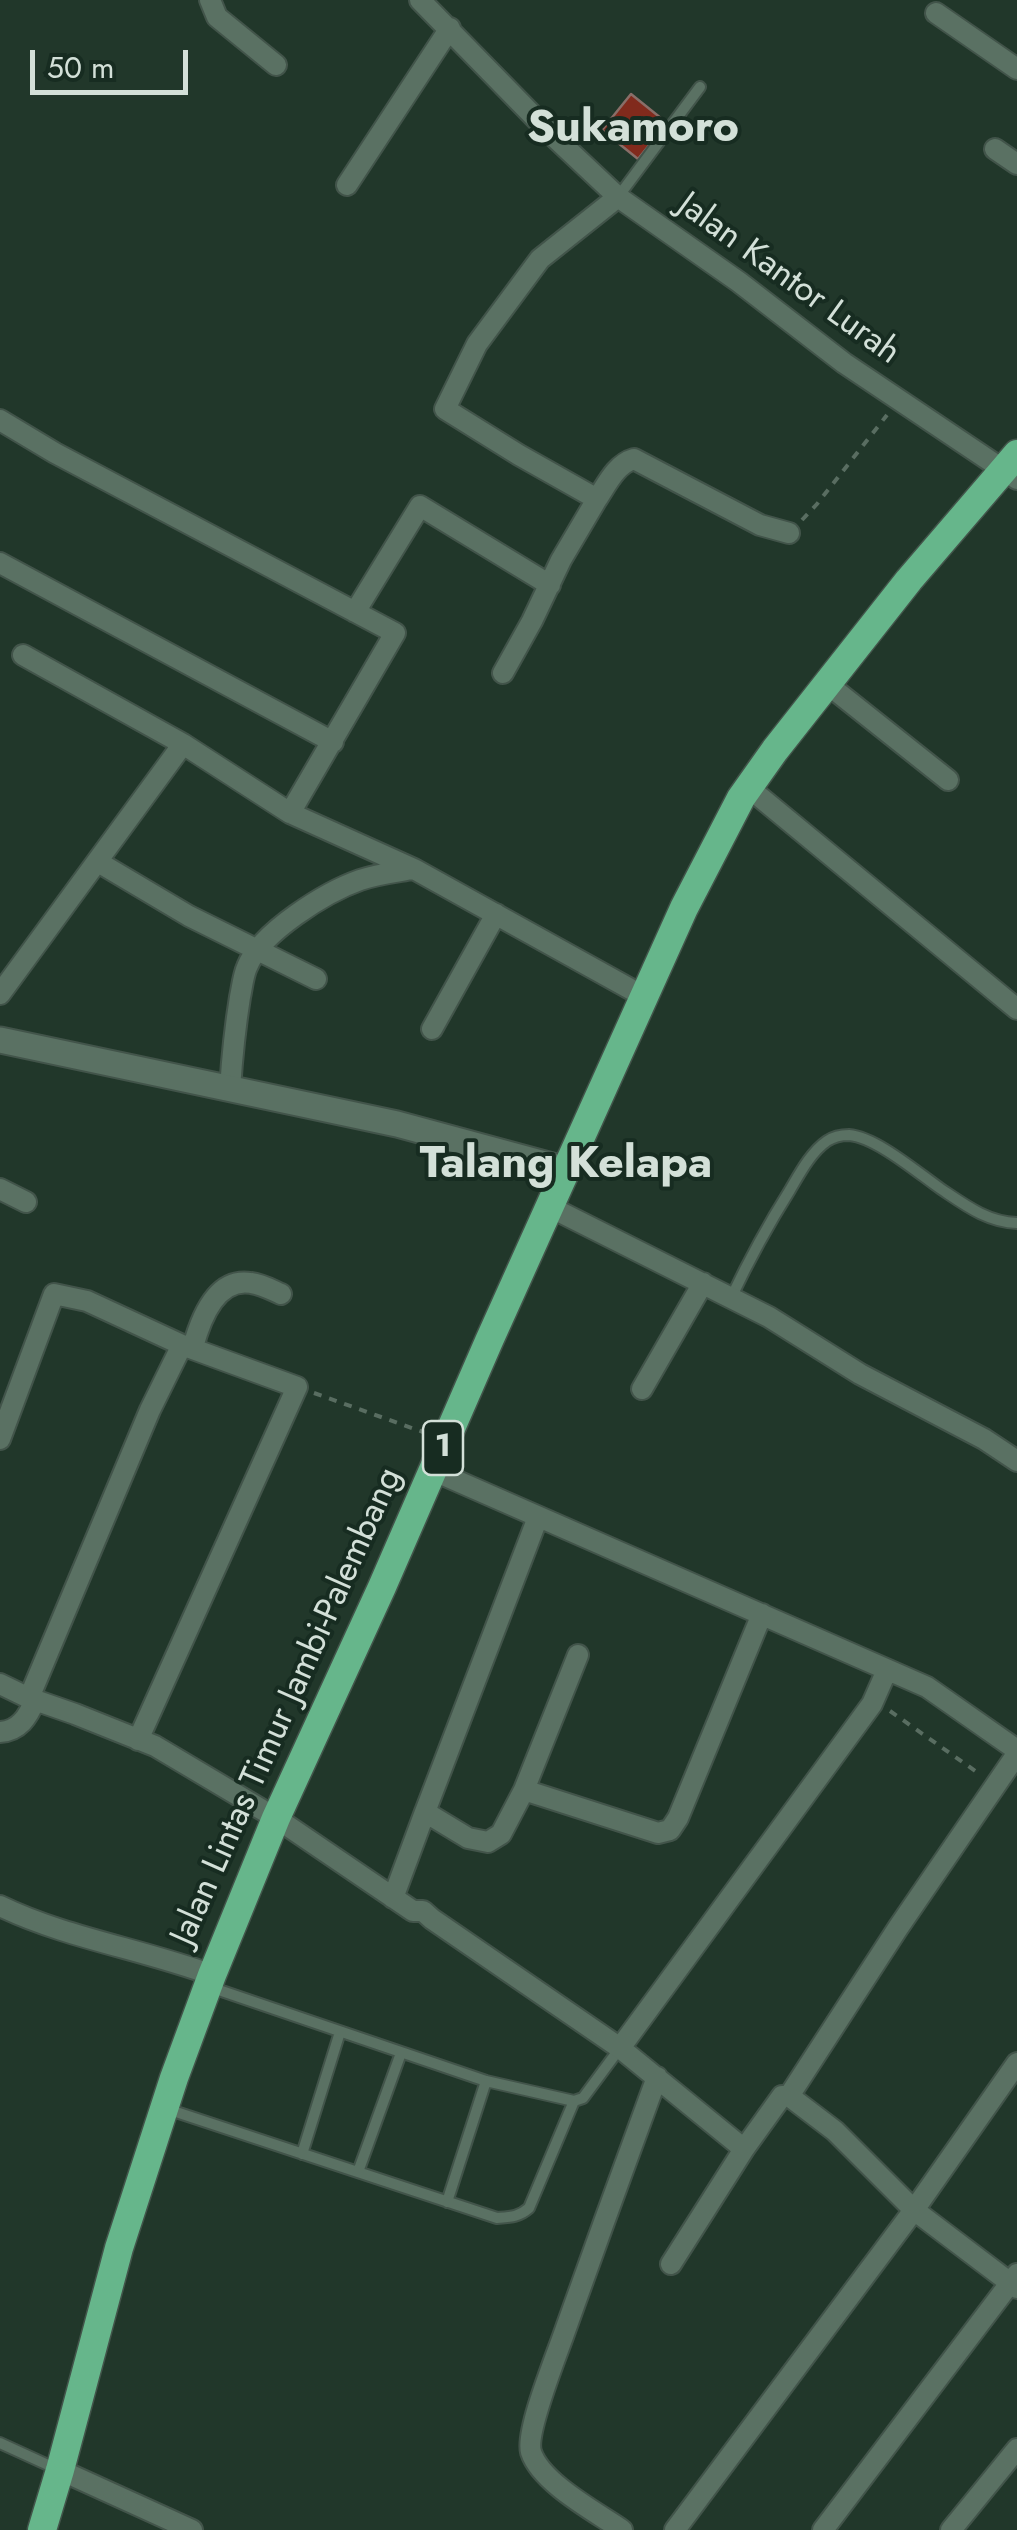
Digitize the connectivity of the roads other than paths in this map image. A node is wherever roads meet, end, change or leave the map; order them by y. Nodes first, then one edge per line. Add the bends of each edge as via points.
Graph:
1 (210, 0) edge
2 (420, 0) edge
3 (936, 13) dead end
4 (450, 28) junction
5 (276, 65) dead end
6 (1017, 69) edge
7 (700, 87) dead end
8 (995, 148) dead end
9 (1017, 164) edge
10 (348, 184) dead end
11 (618, 197) junction
12 (0, 420) edge
13 (1013, 467) edge
14 (596, 499) junction
15 (789, 533) road end
16 (0, 564) edge
17 (550, 585) junction
18 (355, 612) junction
19 (23, 655) dead end
20 (503, 673) dead end
21 (826, 683) junction
22 (333, 742) junction
23 (183, 744) junction
24 (948, 780) dead end
25 (748, 788) junction
26 (290, 814) junction
27 (98, 862) junction
28 (414, 868) junction
29 (496, 914) junction
30 (259, 949) junction
31 (316, 979) dead end
32 (0, 994) edge
33 (643, 996) junction
34 (1017, 1009) edge
35 (432, 1029) dead end
36 (0, 1040) edge
37 (230, 1089) junction
38 (568, 1170) junction
39 (0, 1189) edge
40 (26, 1202) dead end
41 (550, 1207) junction
42 (1017, 1223) edge
43 (703, 1284) junction
44 (281, 1294) dead end
45 (731, 1298) junction
46 (188, 1346) junction
47 (642, 1389) dead end
48 (0, 1438) edge
49 (1014, 1451) edge
50 (432, 1470) junction
51 (538, 1517) junction
52 (762, 1614) junction
53 (578, 1655) dead end
54 (886, 1670) junction
55 (0, 1684) edge
56 (32, 1699) junction
57 (0, 1732) edge
58 (138, 1740) junction
59 (1017, 1752) edge
60 (524, 1790) junction
61 (425, 1812) junction
62 (276, 1818) junction
63 (392, 1898) junction
64 (0, 1906) edge
65 (209, 1980) junction
66 (340, 2032) junction
67 (620, 2048) junction
68 (401, 2053) junction
69 (1017, 2063) edge
70 (657, 2077) junction
71 (486, 2081) junction
72 (789, 2096) junction
73 (574, 2101) junction
74 (164, 2108) junction
75 (744, 2149) junction
76 (302, 2154) junction
77 (358, 2172) junction
78 (447, 2202) junction
79 (914, 2210) junction
80 (671, 2264) dead end
81 (1015, 2282) edge
82 (0, 2443) edge
83 (1017, 2448) edge
84 (60, 2470) junction
85 (42, 2530) edge
86 (192, 2530) edge
87 (622, 2530) edge
88 (674, 2530) edge
89 (823, 2530) edge
90 (950, 2530) edge

1 - 5 street via 217,18
2 - 4 street, Jalan Kantor Lurah
3 - 6 street
4 - 10 street
4 - 11 street, Jalan Kantor Lurah
7 - 11 lane
8 - 9 street
11 - 13 street, Jalan Kantor Lurah via 844,363
11 - 14 street via 540,260 477,344 445,408
12 - 18 street
13 - 21 highway, Jalan Lintas Timur Jambi-Palembang / 1
14 - 15 street via 620,466 634,459 760,525
14 - 17 street
16 - 22 street
17 - 18 street via 420,506
17 - 20 street
18 - 22 street via 395,633
19 - 23 street
21 - 24 street
21 - 25 highway, Jalan Lintas Timur Jambi-Palembang / 1
22 - 26 street
23 - 26 street
23 - 27 street
25 - 33 highway, Jalan Lintas Timur Jambi-Palembang / 1
25 - 34 street
26 - 28 street
27 - 30 street
27 - 32 street
28 - 29 street
28 - 30 street via 362,879 319,898
29 - 33 street
29 - 35 street
30 - 31 street
30 - 37 street via 241,994
33 - 38 highway, Jalan Lintas Timur Jambi-Palembang / 1
36 - 37 street
37 - 38 street
38 - 41 highway, Jalan Lintas Timur Jambi-Palembang / 1
39 - 40 street
41 - 43 street
41 - 50 highway, Jalan Lintas Timur Jambi-Palembang / 1
42 - 45 lane via 971,1210 894,1155 842,1135 804,1166
43 - 45 street
43 - 47 street
44 - 46 street via 253,1283 230,1287 209,1303
45 - 49 street via 860,1374
46 - 48 street via 87,1301 54,1294
46 - 56 street via 150,1410
46 - 58 street via 297,1387
50 - 51 street
50 - 62 highway, Jalan Lintas Timur Jambi-Palembang / 1
51 - 52 street
51 - 61 street
52 - 54 street
52 - 60 street via 670,1830 658,1832
53 - 60 street
54 - 59 street via 926,1687
54 - 67 street via 872,1704
55 - 56 street
56 - 57 street via 23,1722
56 - 58 street
58 - 62 street
59 - 72 street
60 - 61 street via 501,1834 488,1842
61 - 63 street
62 - 63 street
62 - 65 highway, Jalan Lintas Timur Jambi-Palembang / 1
63 - 67 street via 423,1911
64 - 65 street via 176,1962
65 - 66 lane
65 - 74 highway, Jalan Lintas Timur Jambi-Palembang / 1
66 - 68 lane
66 - 76 lane
67 - 70 street
67 - 73 lane
68 - 71 lane
68 - 77 lane
69 - 79 street
70 - 75 street
70 - 87 street via 531,2433 530,2449 550,2479
71 - 73 lane
71 - 78 lane
72 - 75 street via 775,2103
72 - 79 street
73 - 78 lane via 522,2214 497,2218
74 - 76 lane
74 - 84 highway, Jalan Lintas Timur Jambi-Palembang / 1
75 - 80 street
76 - 77 lane
77 - 78 lane
79 - 81 street
79 - 88 street
81 - 89 street
82 - 84 lane
83 - 90 street
84 - 85 highway, Jalan Lintas Timur Jambi-Palembang / 1
84 - 86 street

